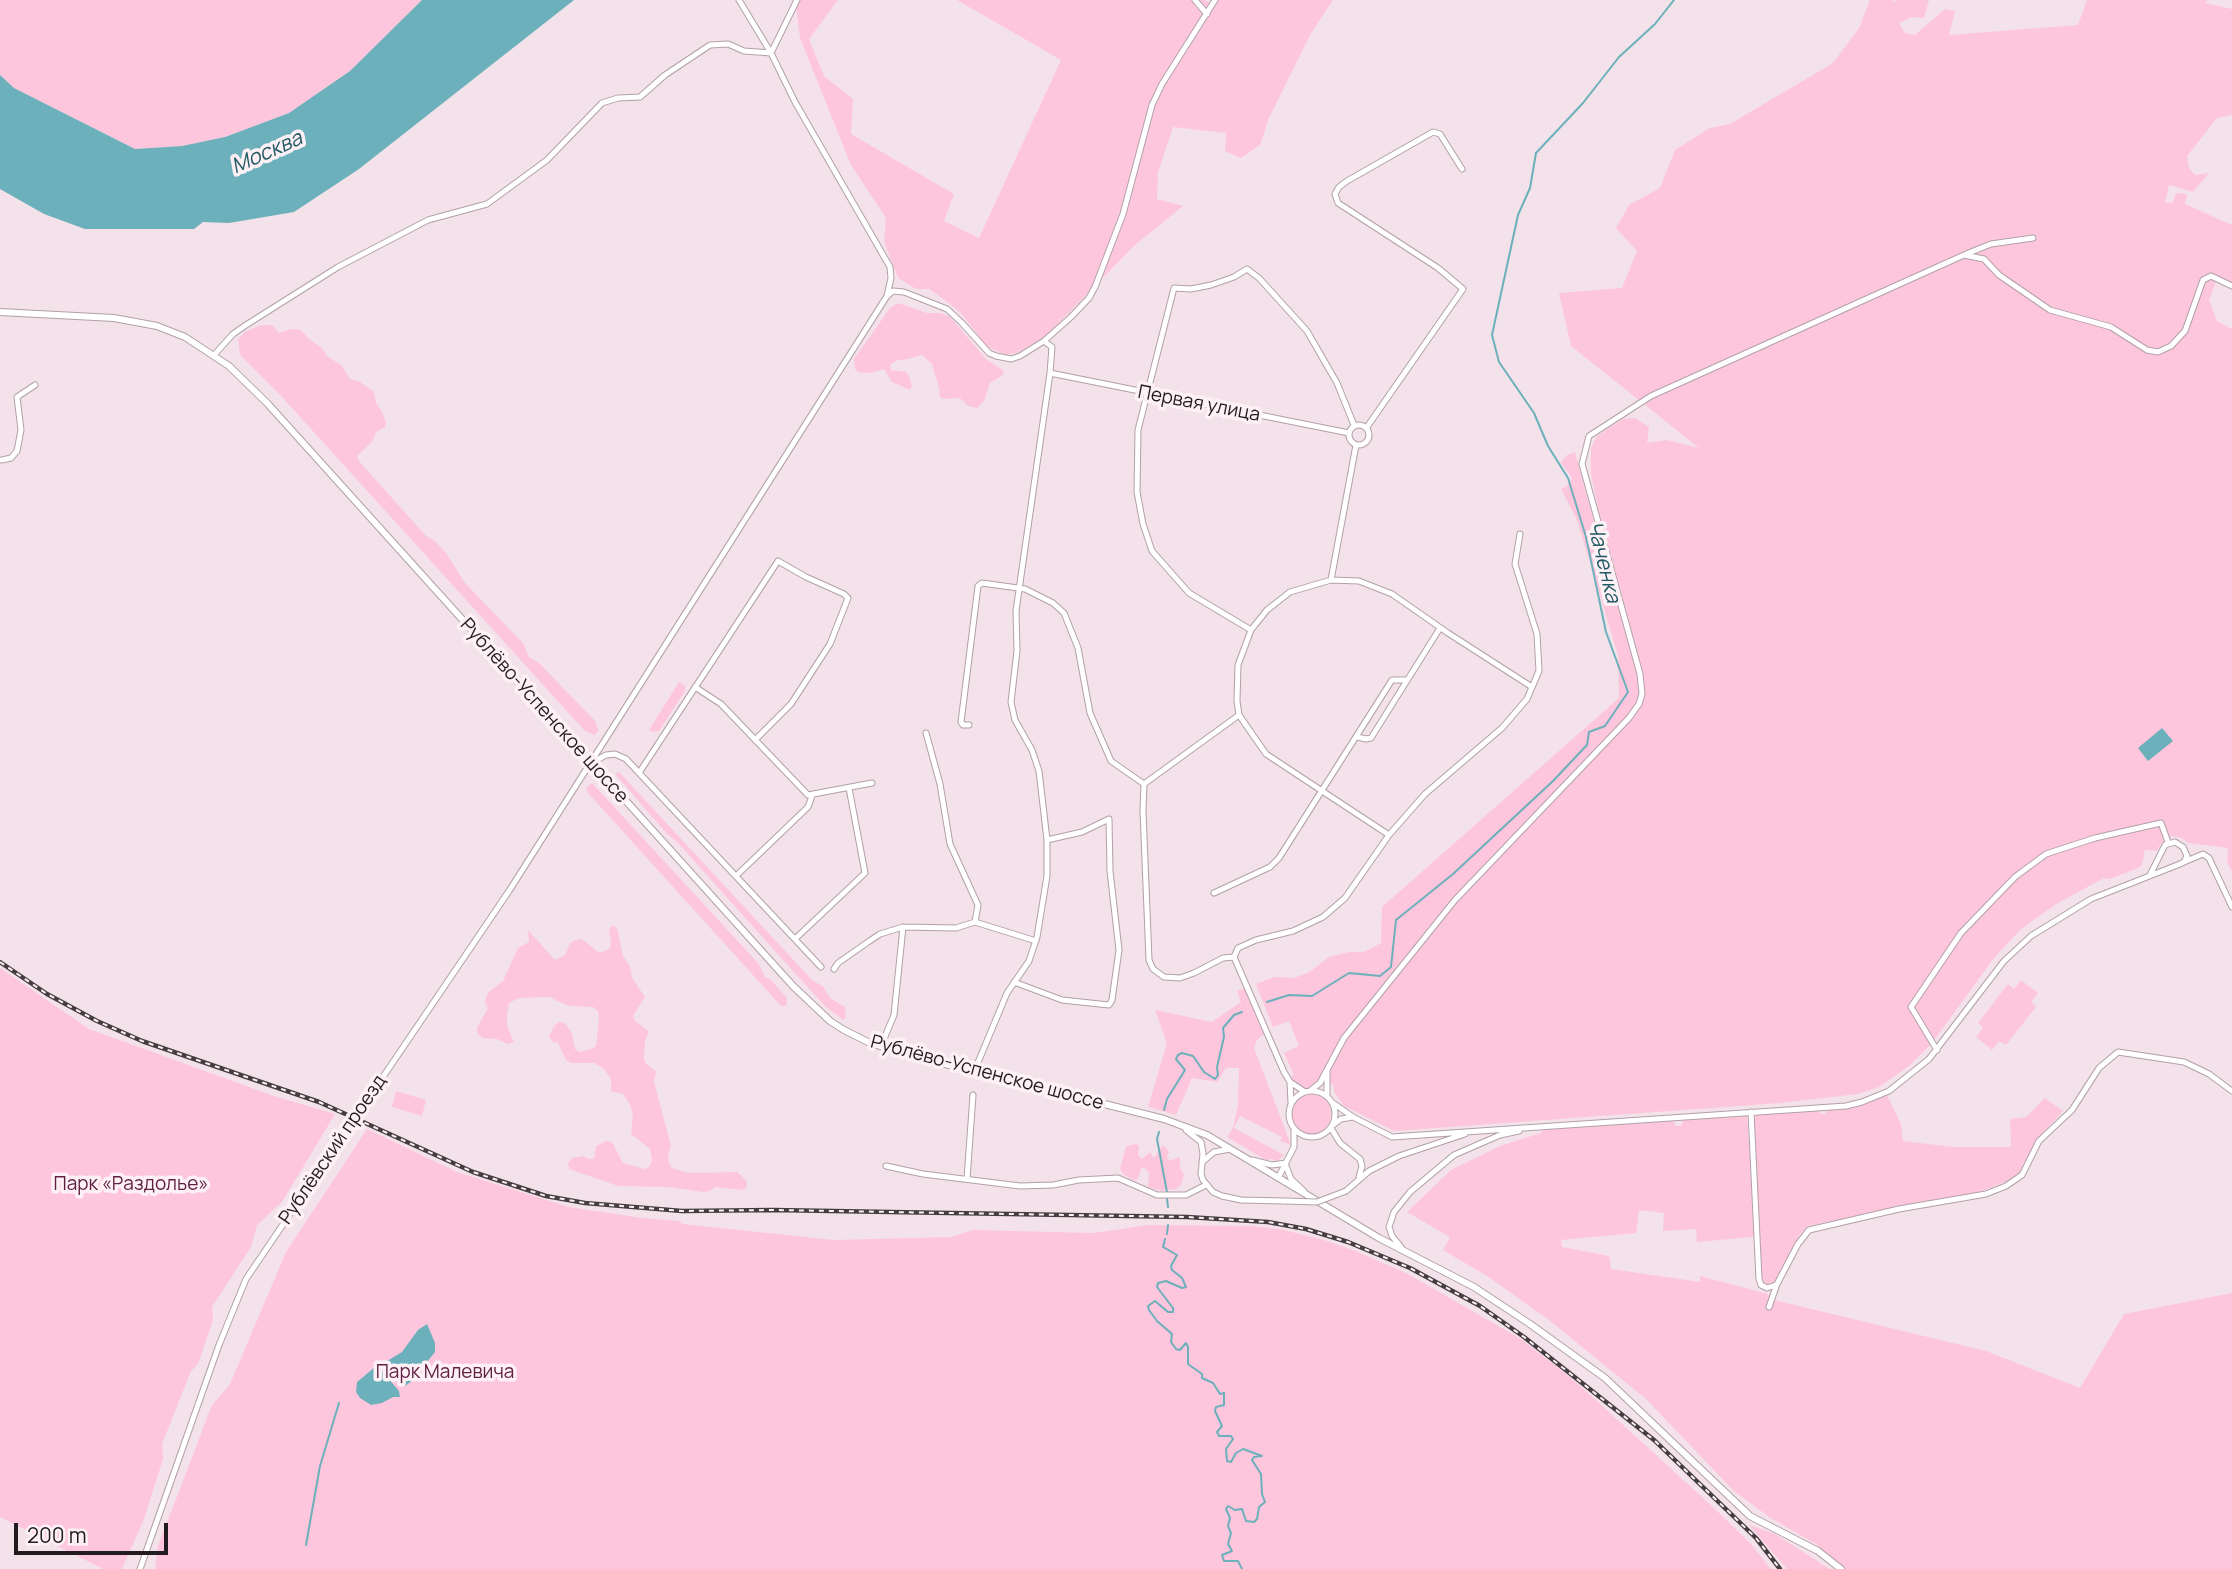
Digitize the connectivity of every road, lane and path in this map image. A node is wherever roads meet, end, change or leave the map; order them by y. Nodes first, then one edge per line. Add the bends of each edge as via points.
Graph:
1 (738, 0) edge
2 (797, 0) edge
3 (1195, 0) edge
4 (1215, 0) edge
5 (1208, 14) junction
6 (771, 53) junction
7 (1462, 169) dead end
8 (2033, 238) dead end
9 (1964, 255) junction
10 (2232, 286) edge
11 (887, 296) junction
12 (0, 312) edge
13 (1044, 341) junction
14 (214, 355) junction
15 (1050, 373) junction
16 (35, 385) dead end
17 (1145, 394) junction
18 (1354, 425) junction
19 (1367, 427) junction
20 (1349, 433) junction
21 (1356, 445) junction
22 (1, 459) edge
23 (16, 465) dead end
24 (1520, 534) dead end
25 (1331, 580) junction
26 (1018, 587) junction
27 (1440, 628) junction
28 (1251, 630) junction
29 (1407, 680) junction
30 (695, 687) junction
31 (1532, 687) junction
32 (1238, 715) junction
33 (969, 725) dead end
34 (926, 733) dead end
35 (1357, 737) junction
36 (755, 740) junction
37 (591, 764) junction
38 (639, 773) junction
39 (872, 783) dead end
40 (1144, 784) junction
41 (849, 788) junction
42 (1322, 792) junction
43 (811, 796) junction
44 (1390, 835) junction
45 (1047, 840) junction
46 (2168, 842) junction
47 (2184, 862) junction
48 (2150, 875) junction
49 (736, 876) junction
50 (1214, 893) dead end
51 (2232, 907) edge
52 (975, 922) junction
53 (904, 927) junction
54 (795, 939) junction
55 (1036, 941) junction
56 (1234, 957) junction
57 (821, 967) dead end
58 (834, 969) dead end
59 (1014, 982) junction
60 (881, 1046) junction
61 (1937, 1050) junction
62 (1327, 1068) junction
63 (974, 1072) junction
64 (1290, 1082) junction
65 (1308, 1091) junction
66 (2232, 1091) edge
67 (973, 1095) dead end
68 (1327, 1096) junction
69 (1291, 1103) junction
70 (1333, 1103) junction
71 (1751, 1112) junction
72 (1353, 1117) junction
73 (1174, 1122) junction
74 (1291, 1125) junction
75 (1331, 1127) junction
76 (1538, 1127) junction
77 (1475, 1131) junction
78 (1316, 1137) junction
79 (1340, 1143) junction
80 (1294, 1147) junction
81 (1232, 1149) junction
82 (1246, 1157) junction
83 (1202, 1161) junction
84 (1286, 1163) junction
85 (886, 1166) dead end
86 (1278, 1178) junction
87 (967, 1179) junction
88 (1358, 1180) junction
89 (1206, 1185) junction
90 (1313, 1198) junction
91 (1412, 1256) junction
92 (1777, 1284) junction
93 (1769, 1307) dead end
94 (140, 1569) edge
95 (1842, 1569) edge

1 - 6 street
2 - 6 street
3 - 5 street
4 - 5 street
5 - 13 street via 1152,105 1123,214 1095,287
6 - 11 street via 890,267
6 - 14 street via 710,45 640,97 602,103 547,160 486,204 428,220 330,272 233,334
7 - 19 street via 1440,134 1433,132 1347,181 1335,194 1338,203 1463,289
8 - 9 street via 1991,244
9 - 10 street via 1984,259 2050,310 2111,327 2158,352 2185,331 2203,279 2211,276
9 - 62 street via 1651,396 1589,436 1582,464 1640,674 1639,704 1455,900 1344,1038
11 - 13 street via 904,292 947,309 996,356 1011,359
11 - 37 street, Рублёвский проезд
12 - 14 main road, Рублёво-Успенское шоссе via 136,321 172,331
13 - 15 street via 1052,347
14 - 37 main road, Рублёво-Успенское шоссе via 267,403
15 - 17 street, Первая улица
15 - 26 street
16 - 22 street via 17,397 17,452
17 - 18 street via 1174,288 1211,285 1247,268 1307,331 1338,383
17 - 20 street, Первая улица
17 - 28 street via 1136,472 1152,551 1189,593
18 - 19 street
18 - 20 street
19 - 21 street via 1367,441
20 - 21 street
21 - 25 street
22 - 23 street
24 - 31 street via 1514,564 1537,634 1539,671
25 - 27 street via 1359,581 1392,594
25 - 28 street via 1290,592
26 - 33 street via 978,586 961,722
26 - 40 street via 1064,613 1078,648 1090,713 1111,761
26 - 45 street via 1011,702 1039,771
27 - 29 street
27 - 31 street
28 - 32 street via 1238,665
29 - 35 street via 1392,680
29 - 35 street via 1371,738
30 - 36 street via 721,704
30 - 36 street via 778,561 846,596 830,644 788,708
30 - 38 street
31 - 44 street via 1502,728 1425,794
32 - 40 street
32 - 42 street via 1266,754
34 - 52 street via 950,844 978,905
35 - 42 street
36 - 43 street
37 - 38 street via 615,754
37 - 60 main road, Рублёво-Успенское шоссе via 806,999 844,1030
37 - 94 street, Рублёвский проезд via 246,1279
38 - 49 street
39 - 41 street
40 - 56 street via 1149,960 1153,969 1180,978
41 - 43 street
41 - 54 street via 865,873
42 - 44 street
42 - 50 street via 1270,867
43 - 49 street via 808,807
44 - 56 street via 1345,898 1323,917 1238,948
45 - 55 street via 1047,876
45 - 59 street via 1082,832 1109,819 1119,950 1112,1000 1109,1005 1062,1000
46 - 47 street via 2183,847 2187,853
46 - 48 street
46 - 61 street via 2161,823 2046,854 2015,877 1961,933 1911,1007
47 - 48 street
47 - 51 street via 2203,855 2209,858
48 - 61 street via 2091,899 2031,936 2004,961
49 - 54 street
52 - 53 street via 956,928
52 - 55 street
53 - 58 street via 880,934
53 - 60 street via 894,1015
54 - 57 street
55 - 59 street
56 - 64 street
59 - 63 street
60 - 63 main road, Рублёво-Успенское шоссе
61 - 71 street via 1898,1085 1870,1100 1846,1106
62 - 65 street via 1320,1083
62 - 68 street
63 - 73 main road, Рублёво-Успенское шоссе
64 - 65 street
64 - 69 street
65 - 68 street
65 - 69 street
66 - 92 street via 2184,1062 2118,1052 2099,1068 2072,1110 2039,1141 2022,1175 2006,1186 1986,1195 1809,1230
67 - 87 street
68 - 70 street
69 - 74 street
70 - 72 street
70 - 75 street
71 - 76 street
71 - 92 street via 1759,1279 1767,1288
72 - 75 street
72 - 77 street via 1392,1137
73 - 81 main road, Рублёво-Успенское шоссе
73 - 83 street via 1202,1142
74 - 78 street via 1300,1135
74 - 80 street
75 - 78 street
75 - 79 street
76 - 77 street
76 - 91 street via 1500,1135 1454,1155 1410,1192 1389,1227 1392,1237
77 - 88 street via 1399,1156
78 - 79 street
78 - 80 street
79 - 88 street via 1360,1159
80 - 84 street
81 - 82 main road, Рублёво-Успенское шоссе
81 - 83 street via 1214,1152
82 - 84 street via 1269,1165
82 - 86 main road, Рублёво-Успенское шоссе
83 - 89 street
84 - 86 street
84 - 90 street via 1291,1179
85 - 87 street
86 - 90 main road, Рублёво-Успенское шоссе
87 - 89 street via 1020,1186 1110,1177 1157,1195 1173,1196
88 - 89 street, bridge via 1346,1191 1317,1202 1241,1200 1222,1196
90 - 91 main road, Рублёво-Успенское шоссе
91 - 95 main road, Рублёво-Успенское шоссе via 1474,1287 1592,1367 1750,1516 1818,1551
92 - 93 street

